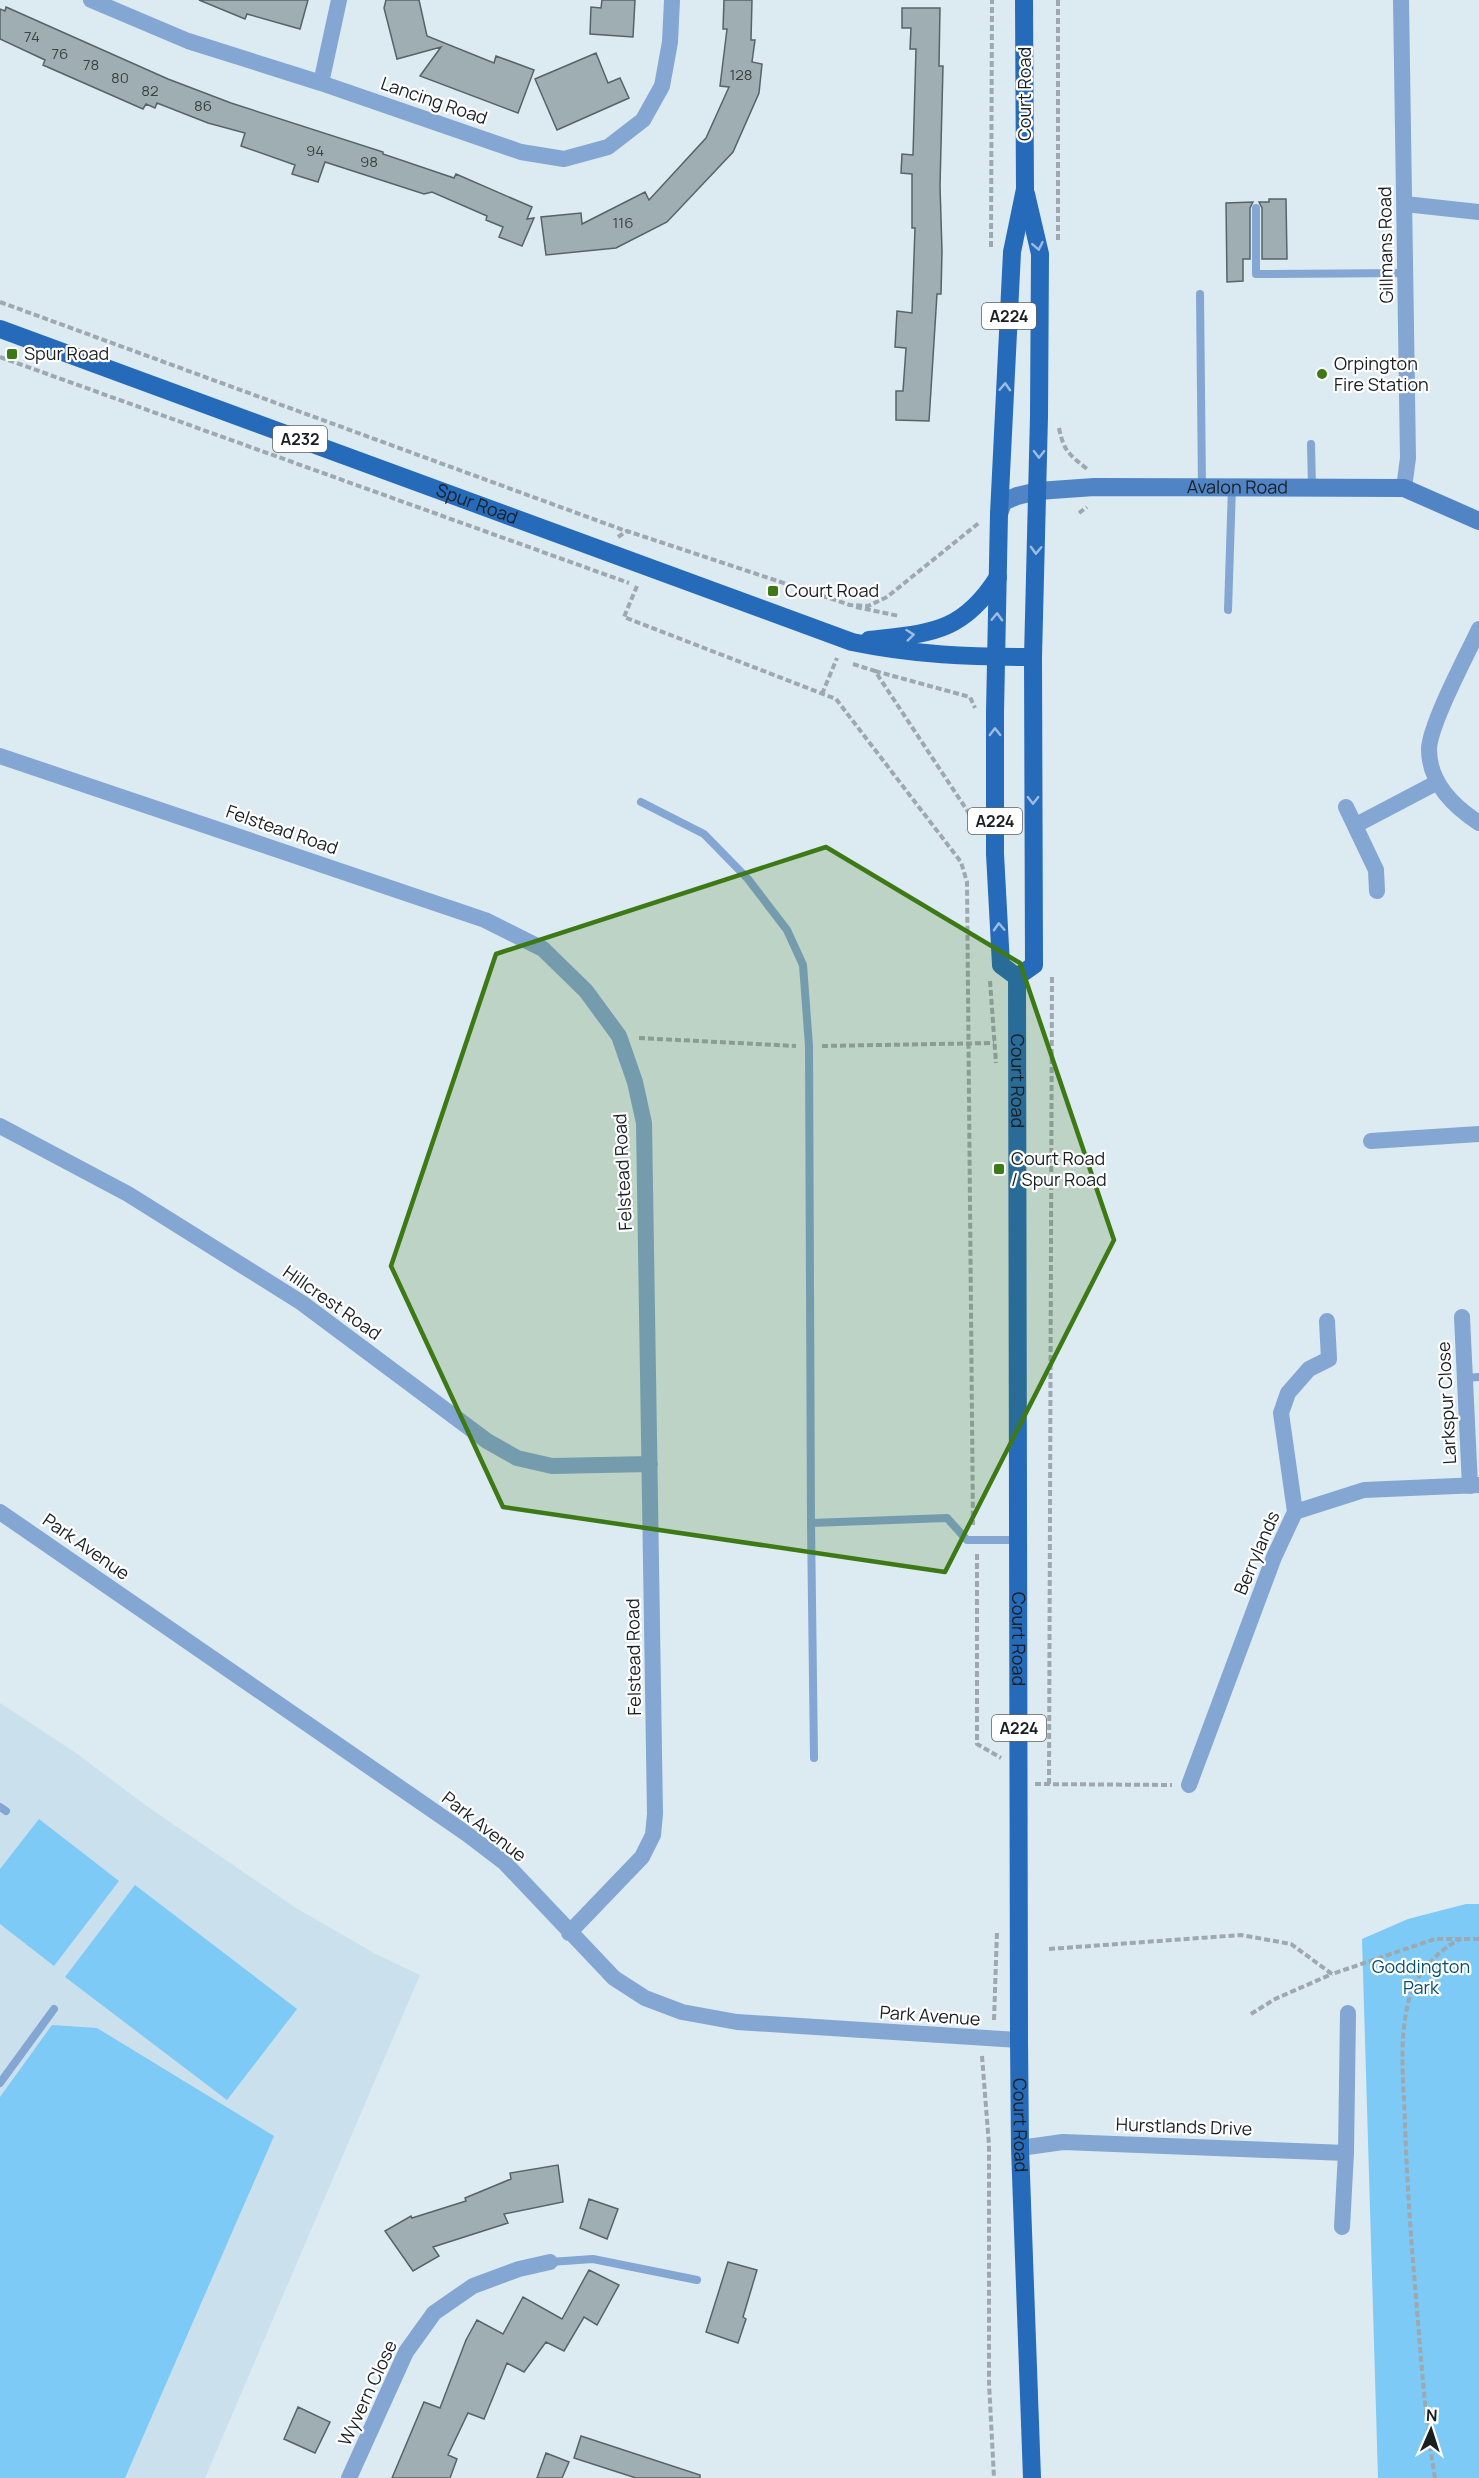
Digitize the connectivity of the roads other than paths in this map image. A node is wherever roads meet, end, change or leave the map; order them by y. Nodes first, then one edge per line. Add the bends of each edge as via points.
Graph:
1 (91, 0) edge
2 (339, 0) edge
3 (672, 0) edge
4 (1024, 0) edge
5 (1401, 0) edge
6 (321, 83) junction
7 (1025, 189) junction
8 (1405, 204) junction
9 (1256, 208) dead end
10 (1479, 212) edge
11 (1407, 273) junction
12 (1200, 294) dead end
13 (0, 329) edge
14 (1311, 444) dead end
15 (1312, 487) junction
16 (1202, 488) junction
17 (1232, 488) junction
18 (1404, 488) junction
19 (1038, 491) junction
20 (992, 516) junction
21 (1479, 521) edge
22 (998, 578) junction
23 (1228, 610) dead end
24 (1479, 629) edge
25 (852, 642) junction
26 (996, 657) junction
27 (1033, 657) junction
28 (0, 756) edge
29 (1436, 783) junction
30 (641, 802) dead end
31 (1346, 807) dead end
32 (1479, 823) edge
33 (1356, 825) junction
34 (1377, 891) dead end
35 (1017, 977) junction
36 (0, 1126) edge
37 (1479, 1134) edge
38 (1371, 1141) dead end
39 (1462, 1317) dead end
40 (1327, 1321) dead end
41 (1472, 1378) edge
42 (650, 1464) junction
43 (1475, 1486) edge
44 (0, 1512) edge
45 (1295, 1512) junction
46 (811, 1523) junction
47 (1018, 1540) junction
48 (814, 1758) dead end
49 (1189, 1785) road end
50 (569, 1933) junction
51 (54, 2009) dead end
52 (1348, 2013) dead end
53 (1019, 2040) junction
54 (0, 2083) edge
55 (1020, 2148) junction
56 (1346, 2153) junction
57 (1342, 2227) dead end
58 (550, 2262) joint
59 (697, 2280) dead end
60 (349, 2478) edge
61 (1032, 2478) edge

1 - 6 street, Lancing Road via 188,40
2 - 6 street
3 - 6 street, Lancing Road via 662,86 643,120 608,147 564,159 521,152
4 - 7 main road, Court Road / A224
5 - 8 street, Gillmans Road
7 -> 19 main road, Court Road / A224 via 1040,254
20 -> 7 main road, Court Road / A224 via 1012,252
8 - 10 street
8 - 11 street, Gillmans Road
9 - 11 lane via 1256,274
11 - 18 street, Gillmans Road via 1408,458
12 - 16 lane
13 - 25 main road, Spur Road / A232
14 - 15 lane
15 - 17 street, Avalon Road
15 - 18 street, Avalon Road
16 - 17 street, Avalon Road
16 - 19 street, Avalon Road
17 - 23 lane
18 - 21 street, Avalon Road
19 - 20 street, Avalon Road via 1003,502
19 -> 27 main road, Court Road / A224
20 - 22 main road, Court Road / A224
25 -> 22 main road via 927,633 948,626 986,597
26 -> 22 main road, Court Road / A224
24 - 29 street via 1434,730 1429,749
25 - 26 main road, Spur Road via 948,657
26 - 27 main road, Spur Road
35 -> 26 main road, Court Road / A224 via 1001,965 995,854
27 -> 35 main road, Court Road / A224 via 1034,965
28 - 42 street, Felstead Road via 485,920 543,949 586,991 619,1036 644,1123
29 - 32 street via 1459,810
29 - 33 street
30 - 46 lane via 704,834 748,879 787,930 803,965 808,1046
31 - 33 street
33 - 34 street via 1376,870
35 - 47 main road, Court Road / A224
36 - 42 street, Hillcrest Road via 128,1194 302,1303 517,1458 552,1466
37 - 38 street
39 - 41 street, Larkspur Close
40 - 45 street via 1329,1359 1309,1369 1288,1393 1281,1413
41 - 43 street, Larkspur Close
42 - 50 street, Felstead Road via 656,1788 652,1835 642,1857
43 - 45 street, Berrylands via 1364,1490
44 - 50 street, Park Avenue via 467,1834 505,1863
45 - 49 street, Berrylands via 1274,1557
46 - 47 lane via 947,1518 967,1540
46 - 48 lane
47 - 53 main road, Court Road / A224
50 - 53 street, Park Avenue via 614,1978 645,1998 682,2012 737,2022
51 - 54 lane
52 - 56 street
53 - 55 main road, Court Road / A224
55 - 56 street, Hurstlands Drive via 1063,2142
55 - 61 main road, Court Road / A224
56 - 57 street
58 - 59 lane via 593,2259
58 - 60 street, Wyvern Close via 473,2286 434,2313 406,2352

